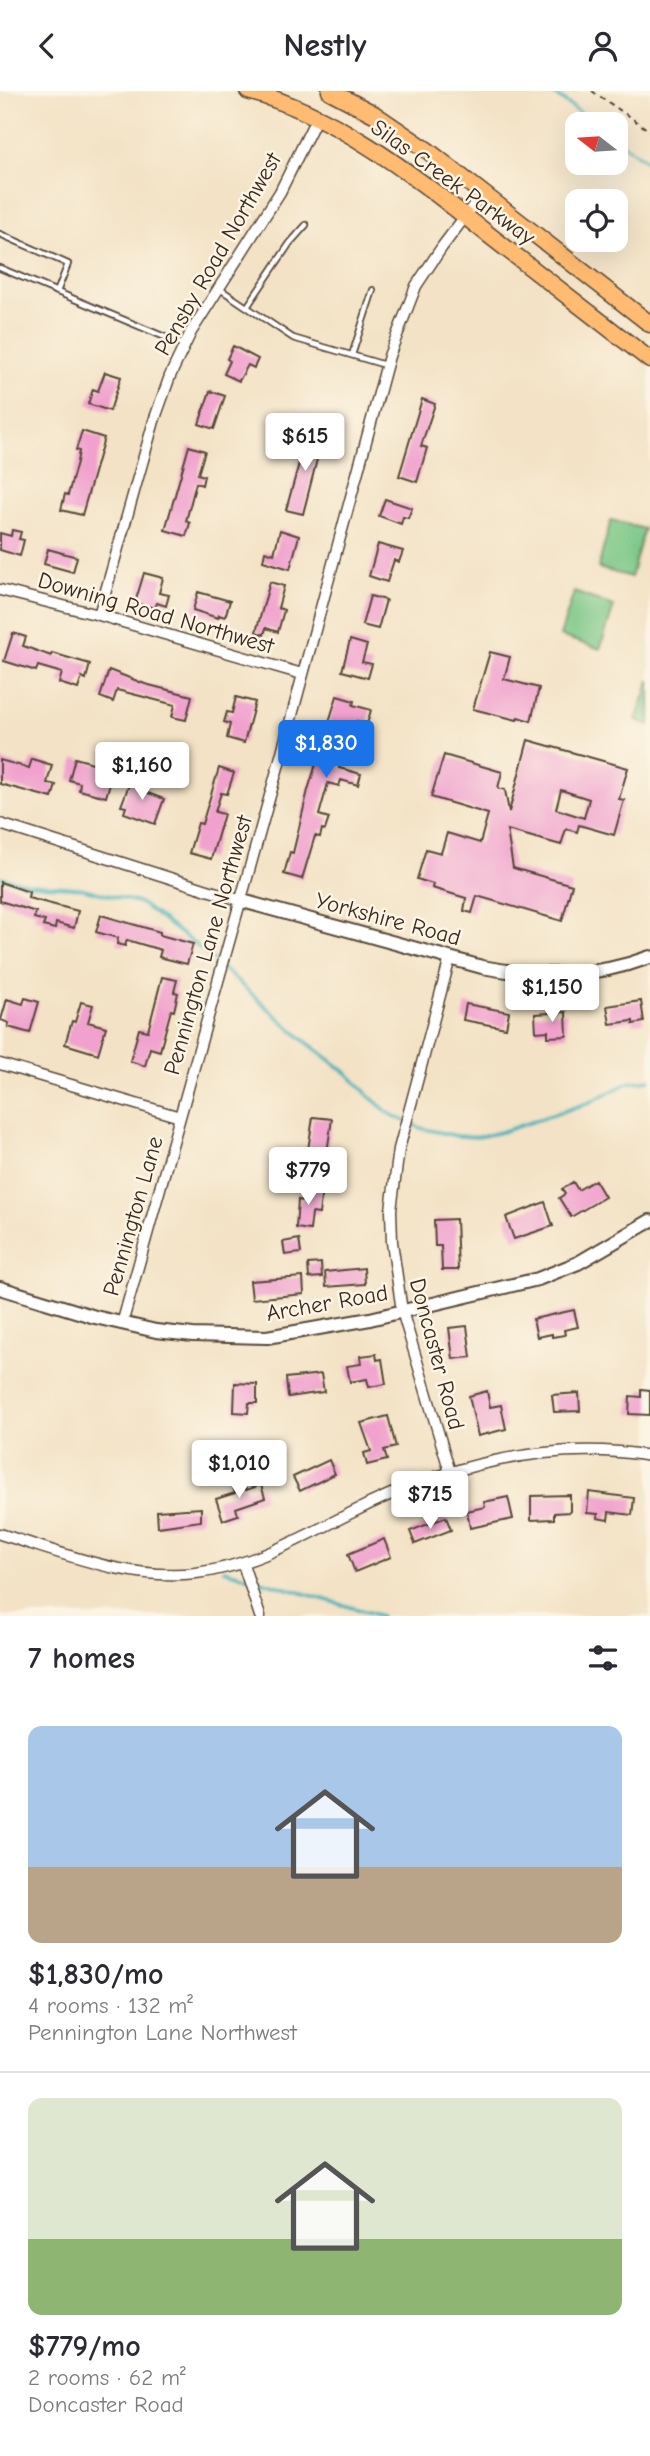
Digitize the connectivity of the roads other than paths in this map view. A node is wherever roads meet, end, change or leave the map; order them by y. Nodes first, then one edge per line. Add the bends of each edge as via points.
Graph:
1 (248, 91) edge
2 (330, 91) edge
3 (317, 117) junction
4 (482, 194) junction
5 (465, 216) junction
6 (306, 225) dead end
7 (0, 234) edge
8 (0, 268) edge
9 (219, 288) junction
10 (373, 290) dead end
11 (57, 292) junction
12 (247, 307) junction
13 (650, 324) edge
14 (185, 346) junction
15 (352, 355) junction
16 (650, 359) edge
17 (387, 366) junction
18 (0, 590) edge
19 (99, 615) junction
20 (302, 674) junction
21 (0, 824) edge
22 (239, 900) junction
23 (650, 957) edge
24 (450, 958) junction
25 (0, 1064) edge
26 (180, 1117) junction
27 (650, 1221) edge
28 (0, 1287) edge
29 (402, 1311) junction
30 (122, 1324) junction
31 (650, 1456) edge
32 (450, 1472) junction
33 (0, 1534) edge
34 (243, 1564) junction
35 (260, 1616) edge

1 - 3 main road, Silas Creek Parkway
2 - 4 main road, Silas Creek Parkway via 374,114
3 - 5 main road, Silas Creek Parkway via 369,146
3 - 9 street, Pensby Road Northwest via 280,192
4 - 5 street, Pennington Lane Northwest
4 - 13 main road, Silas Creek Parkway
5 - 16 main road, Silas Creek Parkway
5 - 17 street, Pennington Lane Northwest via 415,286
6 - 12 lane
7 - 11 lane via 68,264
8 - 11 lane
9 - 12 lane
9 - 14 street, Pensby Road Northwest
10 - 15 lane
11 - 14 lane
12 - 15 lane via 293,338
14 - 19 street, Pensby Road Northwest via 154,421
15 - 17 lane
17 - 20 street, Pennington Lane Northwest
18 - 19 street, Downing Road Northwest
19 - 20 street, Downing Road Northwest
20 - 22 street, Pennington Lane Northwest
21 - 22 street
22 - 24 street, Yorkshire Road
22 - 26 street, Pennington Lane Northwest
23 - 24 street, Yorkshire Road via 608,970 558,976 516,974
24 - 29 street, Doncaster Road via 394,1178 392,1242
25 - 26 street
26 - 30 street, Pennington Lane
27 - 29 street, Archer Road via 558,1272
28 - 30 street, Archer Road
29 - 30 street, Archer Road via 267,1337 194,1335
29 - 32 street, Doncaster Road
31 - 32 street via 552,1452
32 - 34 street via 393,1493
33 - 34 street via 127,1570 161,1575
34 - 35 street

